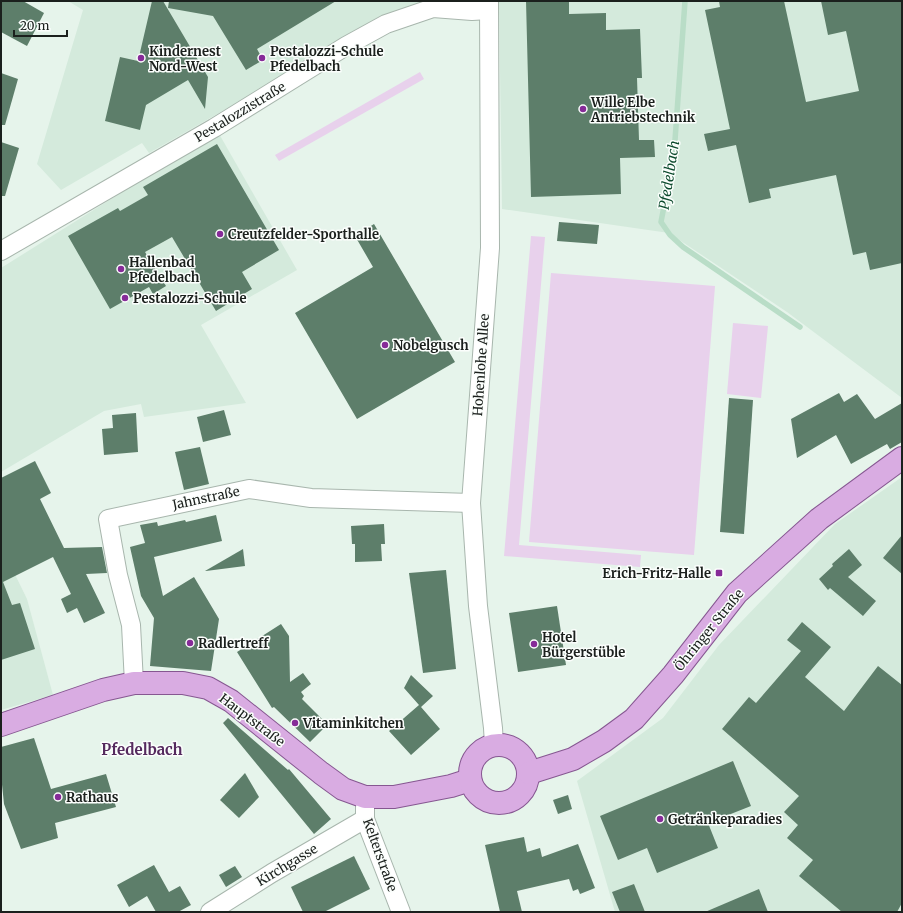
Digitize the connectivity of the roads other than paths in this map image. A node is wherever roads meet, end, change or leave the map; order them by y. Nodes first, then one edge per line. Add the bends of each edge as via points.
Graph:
1 (489, 6) edge
2 (1, 251) edge
3 (902, 458) edge
4 (471, 503) junction
5 (134, 683) junction
6 (1, 725) edge
7 (493, 736) junction
8 (528, 773) junction
9 (470, 780) junction
10 (366, 797) junction
11 (365, 819) junction
12 (210, 912) edge
13 (401, 912) edge

1 - 2 street, Pestalozzistraße via 472,11 434,8 386,24 207,132
1 - 4 street, Hohenlohe Allee via 490,248
3 - 8 main road, Öhringer Straße via 819,519 737,593 673,675 634,719 604,742 573,759
4 - 5 street, Jahnstraße via 311,498 248,489 108,519 118,575 131,625
4 - 7 street, Hohenlohe Allee via 478,606
5 - 6 main road, Hauptstraße via 103,690
5 - 10 main road, Hauptstraße via 183,683 208,688 231,701 343,789
7 - 8 main road via 520,754 526,762
7 - 9 main road via 470,765
8 - 9 main road via 528,781 517,798 499,804 480,797 473,790
9 - 10 main road, Hauptstraße via 394,797
10 - 11 street, Kelterstraße
11 - 12 street, Kirchgasse
11 - 13 street, Kelterstraße

